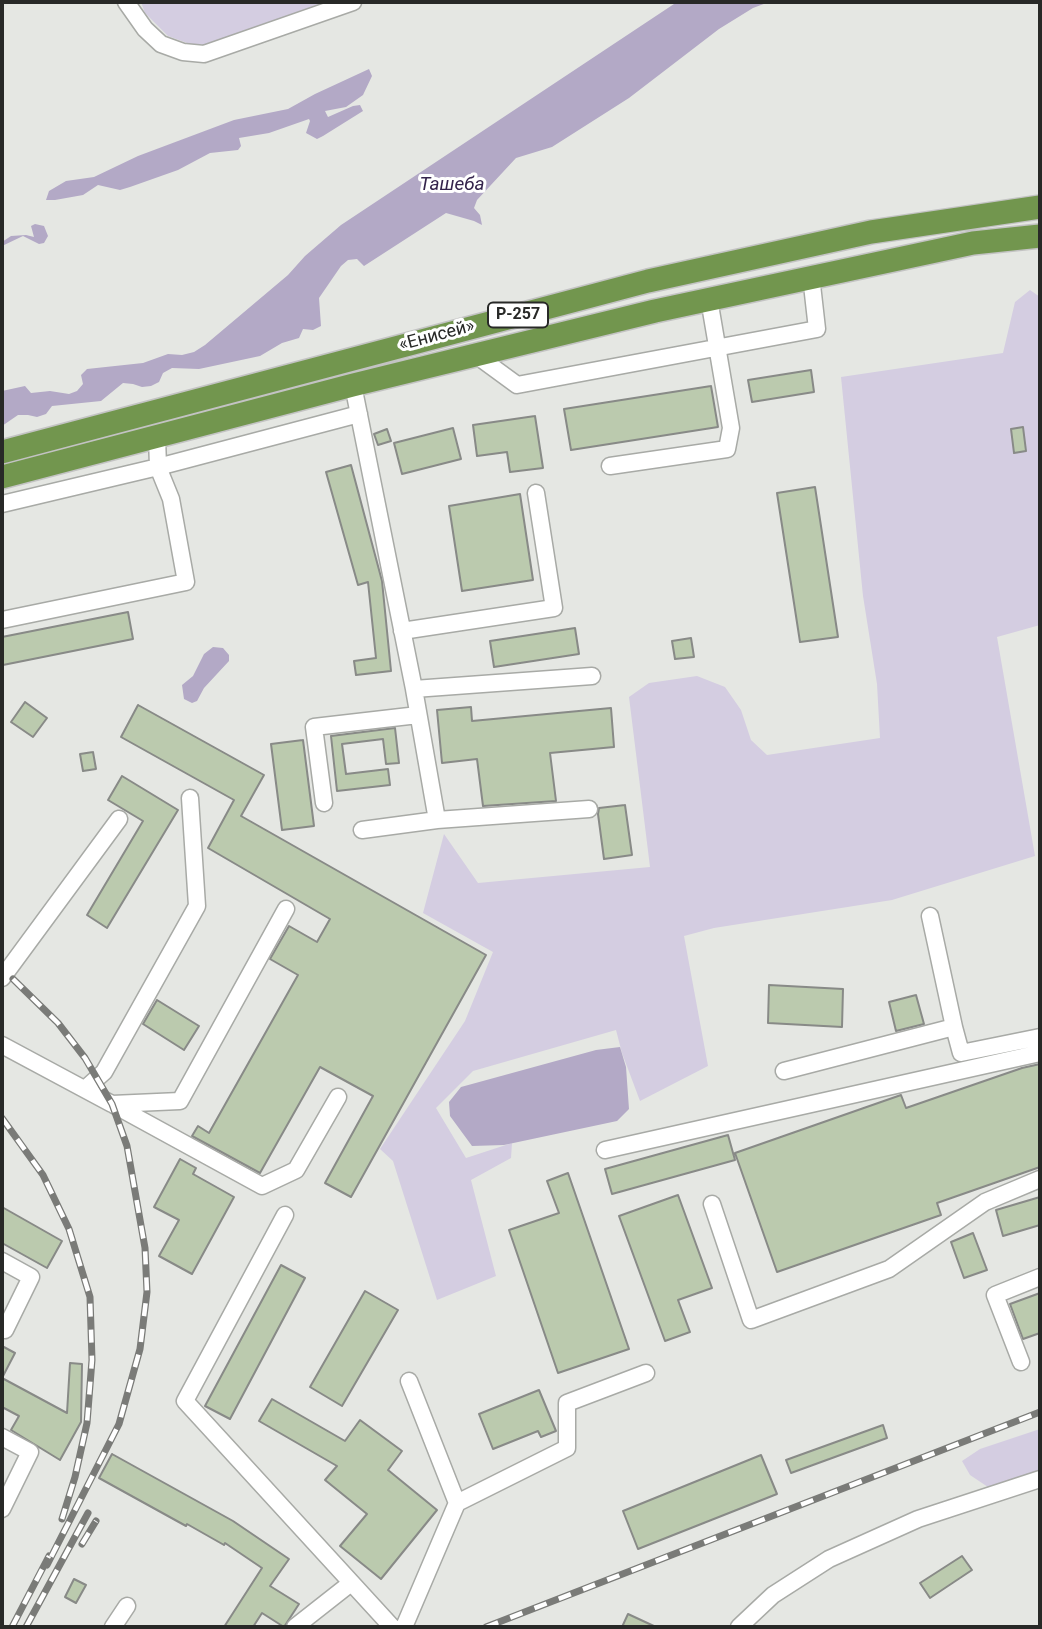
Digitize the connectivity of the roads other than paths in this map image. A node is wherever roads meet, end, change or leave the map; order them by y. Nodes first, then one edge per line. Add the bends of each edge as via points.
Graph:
1 (126, 2) edge
2 (353, 2) edge
3 (1040, 207) edge
4 (1040, 236) edge
5 (811, 276) junction
6 (709, 299) junction
7 (717, 348) junction
8 (476, 355) junction
9 (354, 385) junction
10 (359, 414) junction
11 (157, 437) junction
12 (2, 452) edge
13 (610, 466) dead end
14 (158, 467) junction
15 (2, 477) edge
16 (536, 493) dead end
17 (2, 504) edge
18 (2, 620) edge
19 (402, 631) junction
20 (592, 676) dead end
21 (414, 690) junction
22 (418, 715) junction
23 (190, 799) dead end
24 (324, 803) dead end
25 (589, 809) dead end
26 (119, 819) dead end
27 (437, 820) junction
28 (362, 830) dead end
29 (286, 909) dead end
30 (930, 916) dead end
31 (2, 978) edge
32 (954, 1027) junction
33 (1040, 1037) edge
34 (2, 1045) edge
35 (1040, 1053) edge
36 (783, 1071) dead end
37 (85, 1089) junction
38 (338, 1097) dead end
39 (112, 1104) junction
40 (605, 1150) dead end
41 (1040, 1179) edge
42 (712, 1204) dead end
43 (285, 1215) dead end
44 (2, 1261) edge
45 (1040, 1278) edge
46 (2, 1328) edge
47 (1021, 1362) dead end
48 (646, 1373) dead end
49 (409, 1381) dead end
50 (2, 1437) edge
51 (1040, 1479) edge
52 (457, 1503) junction
53 (2, 1509) edge
54 (351, 1583) junction
55 (127, 1606) dead end
56 (113, 1627) edge
57 (295, 1627) edge
58 (392, 1627) edge
59 (404, 1627) edge
60 (739, 1627) edge

1 - 2 lane via 161,44 204,54
3 - 12 highway, «Енисей» / Р-257 via 871,232 648,281
4 - 5 highway, «Енисей» / Р-257 via 973,243
5 - 6 highway, «Енисей» / Р-257
5 - 7 lane via 817,329
6 - 7 lane
6 - 8 highway, «Енисей» / Р-257
7 - 8 lane via 517,385
7 - 13 lane via 731,428 727,449
8 - 9 highway, «Енисей» / Р-257
9 - 10 lane
9 - 11 highway, «Енисей» / Р-257
10 - 14 lane
10 - 19 lane
11 - 14 lane
11 - 15 highway, «Енисей» / Р-257
14 - 17 lane
14 - 18 lane via 171,499 186,582
16 - 19 lane via 554,608
19 - 21 lane
20 - 21 lane
21 - 22 lane
22 - 24 lane via 314,727
22 - 27 lane
23 - 37 lane via 197,906 104,1072
25 - 27 lane
26 - 31 lane
27 - 28 lane
29 - 39 lane via 180,1101
30 - 32 lane
32 - 33 lane via 961,1053
32 - 36 lane
34 - 37 lane
35 - 40 lane
37 - 39 lane
38 - 39 lane via 296,1170 262,1186
41 - 42 lane via 985,1202 889,1269 751,1320
43 - 54 lane via 185,1401
44 - 46 lane via 31,1277 5,1330
45 - 47 lane via 995,1295
48 - 52 lane via 567,1403 567,1448
49 - 52 lane
50 - 53 lane via 30,1452
51 - 60 lane via 918,1519 830,1559 773,1595
52 - 59 lane
54 - 57 lane
54 - 58 lane
55 - 56 lane

